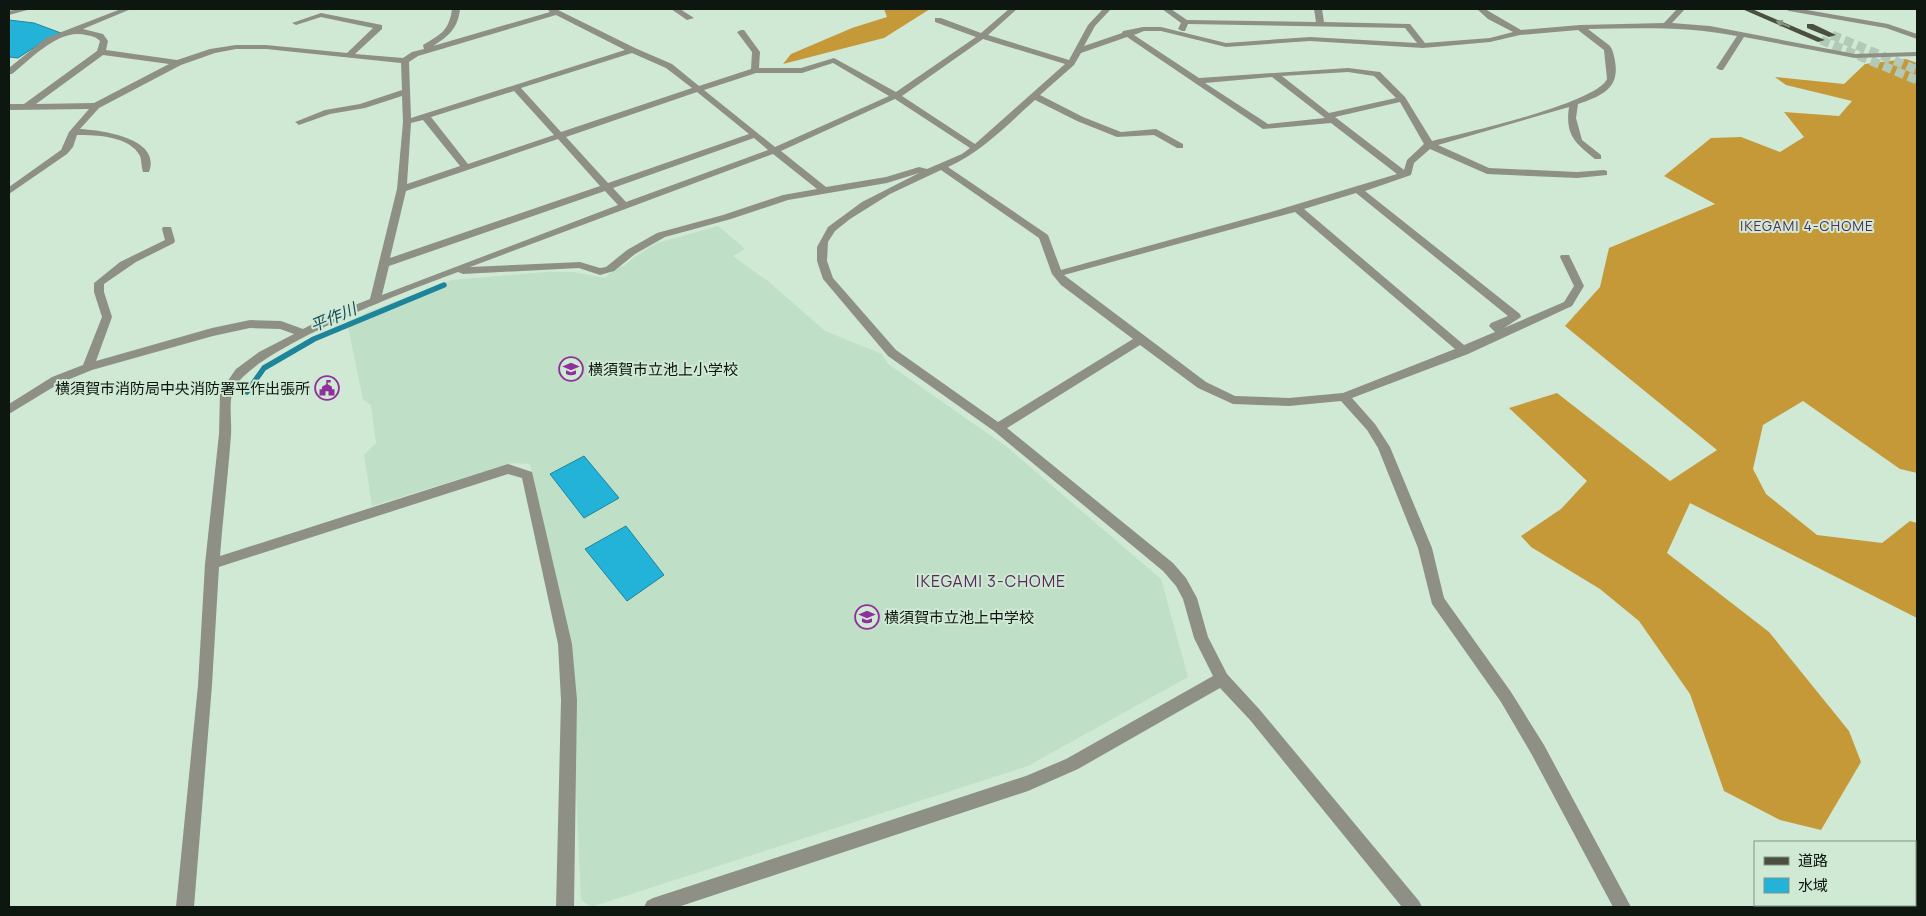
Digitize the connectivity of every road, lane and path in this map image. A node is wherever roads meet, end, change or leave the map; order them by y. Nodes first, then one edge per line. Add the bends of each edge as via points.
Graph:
1 (27, 9) edge
2 (127, 9) edge
3 (456, 9) edge
4 (675, 9) edge
5 (1013, 9) edge
6 (1106, 9) edge
7 (1166, 9) edge
8 (1318, 9) edge
9 (1481, 9) edge
10 (1746, 9) edge
11 (1766, 9) edge
12 (1789, 9) edge
13 (1679, 10) edge
14 (554, 11) edge
15 (9, 12) edge
16 (690, 18) dead end
17 (938, 20) dead end
18 (1185, 22) junction
19 (296, 23) dead end
20 (1320, 24) junction
21 (1666, 25) junction
22 (1580, 27) junction
23 (78, 30) junction
24 (741, 32) dead end
25 (1126, 33) junction
26 (1520, 33) junction
27 (1181, 34) junction
28 (1742, 35) junction
29 (1832, 35) tunnel mouth
30 (982, 36) junction
31 (1917, 37) edge
32 (1821, 40) tunnel mouth
33 (1423, 46) junction
34 (632, 50) junction
35 (1078, 51) junction
36 (102, 52) junction
37 (415, 54) junction
38 (1917, 54) edge
39 (348, 56) junction
40 (9, 61) edge
41 (405, 61) junction
42 (20, 63) junction
43 (178, 63) junction
44 (1071, 63) junction
45 (1720, 68) dead end
46 (755, 70) junction
47 (9, 72) edge
48 (1274, 74) junction
49 (1197, 81) junction
50 (515, 87) junction
51 (698, 90) junction
52 (407, 91) junction
53 (896, 96) junction
54 (1035, 96) junction
55 (1402, 99) junction
56 (1574, 104) junction
57 (96, 106) junction
58 (9, 107) edge
59 (26, 107) junction
60 (425, 116) junction
61 (1329, 118) junction
62 (299, 122) dead end
63 (407, 122) junction
64 (73, 132) junction
65 (756, 135) junction
66 (560, 136) junction
67 (1429, 144) junction
68 (1180, 146) dead end
69 (976, 148) junction
70 (775, 150) junction
71 (1598, 157) dead end
72 (942, 167) junction
73 (466, 168) junction
74 (146, 170) dead end
75 (929, 172) junction
76 (1604, 173) dead end
77 (1404, 175) junction
78 (607, 187) junction
79 (402, 189) junction
80 (1358, 190) junction
81 (9, 191) edge
82 (825, 191) junction
83 (624, 206) junction
84 (1298, 210) junction
85 (167, 229) dead end
86 (1566, 257) dead end
87 (384, 264) junction
88 (448, 272) junction
89 (1057, 274) junction
90 (375, 301) junction
91 (302, 333) junction
92 (1503, 333) junction
93 (1140, 340) junction
94 (1464, 351) junction
95 (88, 367) junction
96 (1344, 397) junction
97 (9, 410) edge
98 (998, 428) junction
99 (212, 564) junction
100 (1222, 679) junction
101 (185, 907) edge
102 (565, 907) edge
103 (653, 907) edge
104 (1413, 907) edge
105 (1622, 907) edge

1 - 15 street
2 - 23 street
3 - 37 street via 456,22 448,32
4 - 16 street
5 - 30 street
6 - 35 street via 1092,25
7 - 18 street
8 - 20 street
9 - 26 street
32 -> 10 main road
11 - 29 main road
12 - 31 street via 1888,26
13 - 21 street
14 - 34 street
14 - 37 street
17 - 30 street
18 - 20 street
18 - 27 street
19 - 39 street via 320,15 379,27
20 - 33 street via 1408,26
21 - 22 street
21 - 28 street via 1710,28
22 - 26 street
22 - 56 street via 1608,49 1612,71 1610,83
23 - 36 street via 100,36 104,41
23 - 42 street via 49,40
24 - 46 street via 756,52
25 - 27 street via 1161,29
25 - 35 street
25 - 49 street
26 - 33 street via 1490,40
27 - 33 street via 1226,45 1310,39
28 - 38 street via 1855,56
28 - 45 street
30 - 44 street
30 - 53 street
34 - 50 street
34 - 51 street via 669,66
35 - 44 street
36 - 43 street
36 - 59 street
37 - 41 street
39 - 41 street
39 - 43 street via 236,47
40 - 42 street
41 - 52 street
42 - 47 street
43 - 57 street
44 - 54 street
46 - 51 street
46 - 53 street via 802,71 834,60
48 - 49 street
48 - 55 street via 1348,70 1377,74
48 - 61 street
49 - 61 street via 1266,126
50 - 60 street
50 - 66 street
51 - 65 street
51 - 66 street
52 - 62 street
52 - 63 street
53 - 69 street
53 - 70 street
54 - 68 street via 1120,135 1156,132
54 - 69 street
55 - 61 street
55 - 67 street
56 - 67 street
56 - 71 street via 1572,118 1578,141
57 - 59 street
57 - 64 street
58 - 59 street
60 - 63 street
60 - 73 street
61 - 77 street
63 - 79 street
64 - 74 street via 103,133 132,143 148,160
64 - 81 street via 64,152
65 - 70 street
65 - 78 street
66 - 73 street
66 - 78 street
67 - 76 street via 1487,171 1577,176
67 - 77 street via 1410,162 1408,173
69 - 72 street
70 - 82 street
70 - 83 street
72 - 75 street
72 - 89 street via 1044,237
73 - 79 street
75 - 82 street via 920,170 887,180
75 - 98 street via 838,223 823,243 823,267 828,279 892,353
77 - 80 street
78 - 83 street
78 - 87 street
79 - 87 street
80 - 84 street
80 - 92 street via 1516,317 1495,326
82 - 88 street via 786,197 661,235 610,269 600,272 580,265
83 - 88 street
84 - 89 street
84 - 94 street
85 - 95 street via 170,241 120,266 99,283 107,317
86 - 92 street via 1579,286 1568,304
87 - 90 street
88 - 90 street
89 - 93 street
90 - 91 street
91 - 95 street via 281,325 250,324
91 - 99 street via 262,355 240,372 226,392
92 - 94 street
93 - 96 street via 1202,385 1233,400 1289,402
93 - 98 street
94 - 96 street
95 - 97 street via 56,380
96 - 105 street via 1384,447 1425,548 1437,600 1506,697 1538,750
98 - 100 street via 1168,567 1190,598 1201,638
99 - 101 street
99 - 102 street via 508,469 528,475 565,644 569,700
100 - 103 street via 1072,764 1028,782
100 - 104 street

